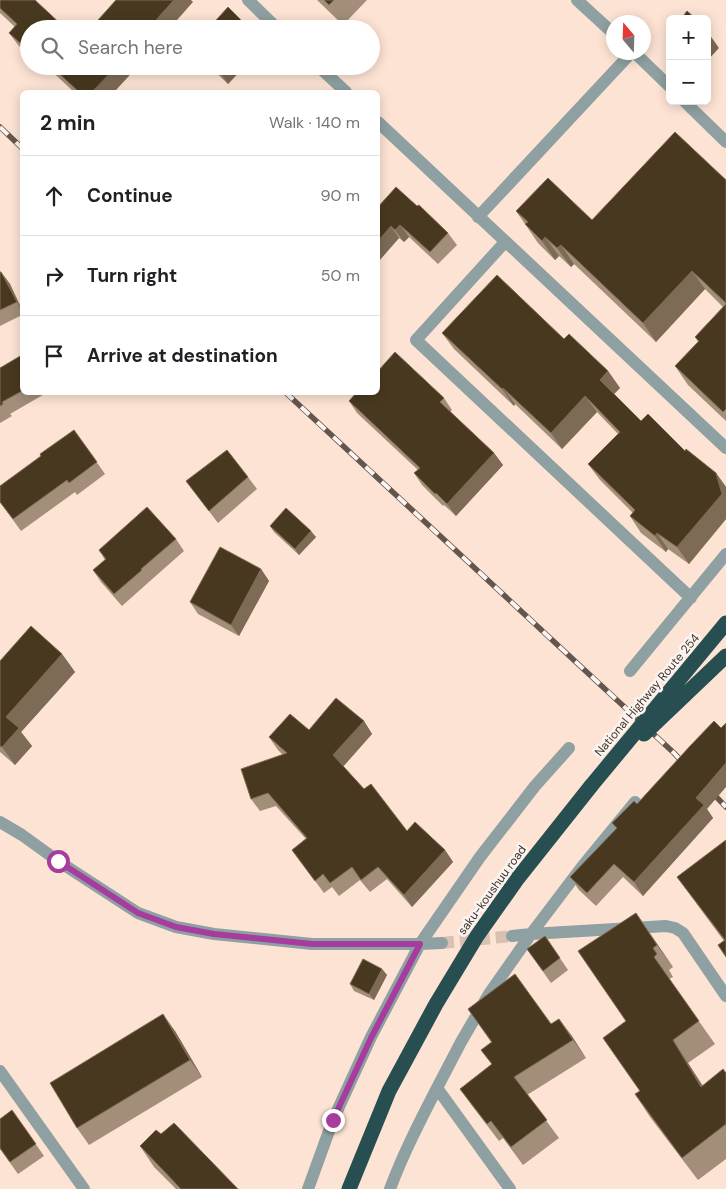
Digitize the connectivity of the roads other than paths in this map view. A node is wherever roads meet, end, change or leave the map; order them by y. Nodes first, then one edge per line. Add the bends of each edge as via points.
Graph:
1 (248, 0) edge
2 (577, 0) edge
3 (269, 20) edge
4 (606, 27) edge
5 (625, 60) edge
6 (641, 60) edge
7 (328, 75) edge
8 (666, 83) edge
9 (344, 90) edge
10 (688, 105) edge
11 (380, 124) edge
12 (726, 142) edge
13 (478, 217) junction
14 (505, 242) junction
15 (726, 448) edge
16 (726, 554) edge
17 (690, 598) junction
18 (726, 623) edge
19 (726, 656) edge
20 (630, 671) dead end
21 (569, 748) dead end
22 (591, 786) junction
23 (635, 802) edge
24 (0, 822) edge
25 (531, 934) junction
26 (512, 936) tunnel mouth
27 (442, 943) tunnel mouth
28 (420, 944) junction
29 (726, 996) edge
30 (0, 1071) edge
31 (437, 1088) junction
32 (84, 1189) edge
33 (308, 1189) edge
34 (349, 1189) edge
35 (390, 1189) edge
36 (510, 1189) edge

1 - 3 street
2 - 4 street
5 - 13 street
6 - 8 street
7 - 9 street
10 - 12 street
11 - 13 street
13 - 14 street
14 - 15 street
14 - 17 street via 416,340
16 - 17 street
17 - 20 street
18 - 22 highway, National Highway Route 254, bridge
19 - 22 highway, saku-koushuu road, bridge
21 - 28 street via 480,857
22 - 34 highway, saku-koushuu road via 518,878 472,944 390,1091
23 - 25 street
24 - 28 street via 138,913 176,927 312,944
25 - 26 street
25 - 29 street via 675,928 683,933
25 - 31 street via 489,994
27 - 28 street
28 - 33 street via 333,1120
30 - 32 street
31 - 35 street
31 - 36 street

